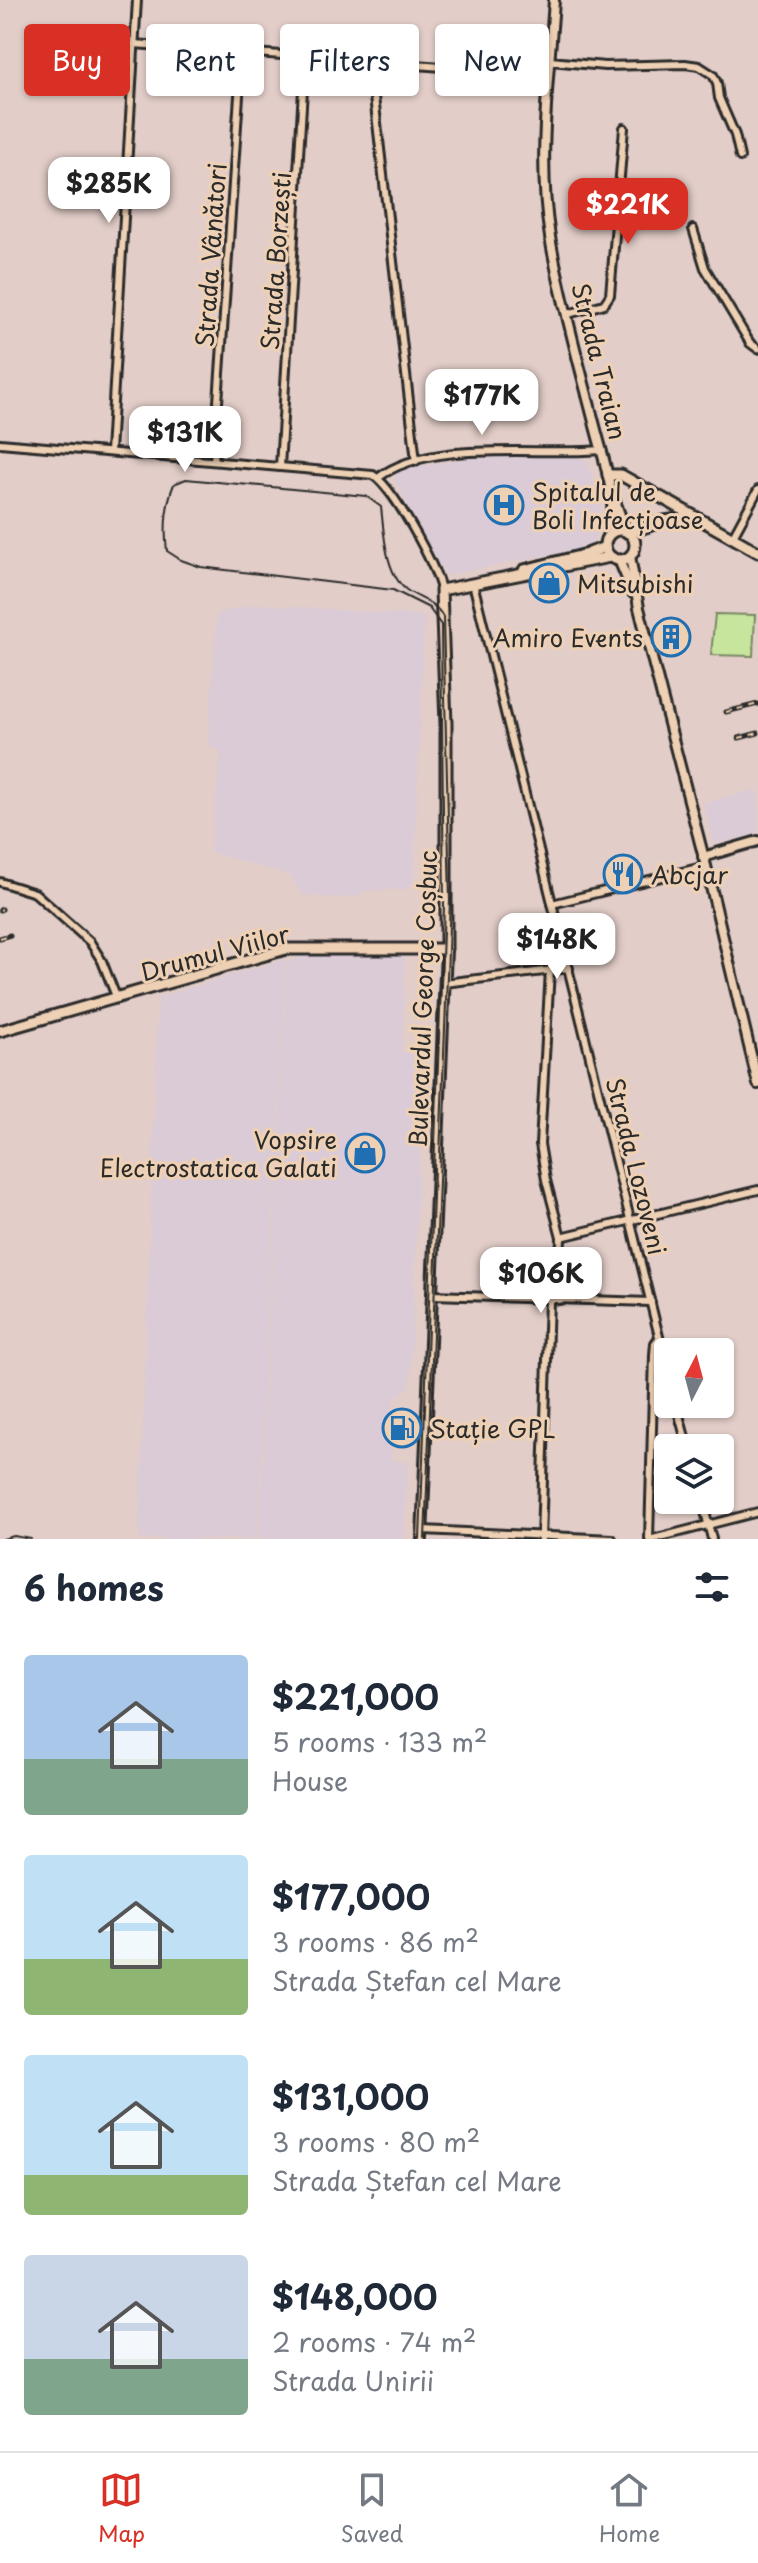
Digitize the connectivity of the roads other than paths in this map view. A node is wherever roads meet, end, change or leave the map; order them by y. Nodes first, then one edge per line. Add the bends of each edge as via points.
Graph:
1 (137, 0) edge
2 (554, 0) edge
3 (134, 44) junction
4 (146, 45) edge
5 (550, 61) junction
6 (549, 75) edge
7 (239, 96) edge
8 (303, 96) edge
9 (374, 96) edge
10 (547, 96) edge
11 (624, 128) dead end
12 (740, 157) dead end
13 (693, 229) dead end
14 (568, 314) junction
15 (758, 349) edge
16 (0, 443) edge
17 (602, 450) junction
18 (110, 452) junction
19 (214, 461) junction
20 (416, 461) junction
21 (280, 467) junction
22 (608, 475) junction
23 (378, 478) junction
24 (758, 490) edge
25 (612, 493) junction
26 (695, 517) junction
27 (645, 528) junction
28 (627, 532) junction
29 (611, 533) junction
30 (732, 538) junction
31 (635, 543) junction
32 (605, 547) junction
33 (758, 551) edge
34 (630, 556) junction
35 (615, 559) junction
36 (504, 576) junction
37 (473, 583) junction
38 (441, 590) junction
39 (639, 608) junction
40 (758, 841) edge
41 (704, 862) junction
42 (0, 882) edge
43 (552, 904) junction
44 (446, 949) junction
45 (569, 968) junction
46 (550, 970) junction
47 (444, 983) junction
48 (117, 999) junction
49 (0, 1031) edge
50 (755, 1059) edge
51 (758, 1084) edge
52 (758, 1190) edge
53 (633, 1222) junction
54 (561, 1237) junction
55 (432, 1295) junction
56 (549, 1300) junction
57 (559, 1300) junction
58 (651, 1302) junction
59 (659, 1338) edge
60 (654, 1355) edge
61 (758, 1512) edge
62 (706, 1514) edge
63 (709, 1525) junction
64 (423, 1534) edge
65 (541, 1537) edge
66 (612, 1539) edge
67 (651, 1539) edge
68 (712, 1539) edge

1 - 3 street
2 - 5 main road, Strada Traian
3 - 4 street
3 - 18 street
5 - 6 main road, Strada Traian
5 - 12 street via 699,66 717,83
7 - 19 street, Strada Vânători
8 - 21 street, Strada Borzești
9 - 20 street
10 - 14 main road, Strada Traian via 546,198
11 - 14 street via 610,295 604,304
13 - 15 street via 705,268
14 - 17 main road, Strada Traian
16 - 18 street
17 - 20 street via 473,452
17 - 22 main road, Strada Traian
18 - 19 street
19 - 21 street
20 - 23 street
21 - 23 street
22 - 25 main road, Strada Traian
22 - 26 highway via 621,475
23 - 38 street, Bulevardul George Coșbuc via 409,523
24 - 30 street
25 - 28 main road, Strada Traian
25 - 29 main road, Strada Traian
26 - 27 highway
26 - 30 highway
27 - 28 highway
27 - 31 highway
28 - 29 highway
28 - 31 highway
29 - 32 highway
30 - 33 highway
31 - 34 highway
32 - 35 highway
32 - 36 highway
34 - 35 highway
34 - 39 main road
35 - 36 highway
35 - 39 main road
36 - 37 highway
37 - 38 highway
37 - 43 street, Strada Lozoveni
38 - 44 highway, Bulevardul George Coșbuc
39 - 41 main road
40 - 41 main road
41 - 43 street
41 - 50 main road
42 - 48 street via 35,893 90,942
43 - 45 street, Strada Lozoveni
44 - 47 main road, Bulevardul George Coșbuc
44 - 48 highway, Drumul Viilor via 286,949
45 - 46 street
45 - 53 street, Strada Lozoveni
46 - 47 street
46 - 54 street via 540,1144
47 - 55 main road, Bulevardul George Coșbuc
48 - 49 highway, Drumul Viilor
50 - 51 main road
52 - 53 street
53 - 54 street
53 - 58 street, Strada Lozoveni
54 - 57 street
55 - 56 street
55 - 64 main road, Bulevardul George Coșbuc
56 - 57 street
56 - 65 street
57 - 58 street
58 - 59 street, Strada Lozoveni
60 - 67 street
61 - 63 street
62 - 63 street
63 - 67 street
63 - 68 street
64 - 65 street
65 - 66 street

